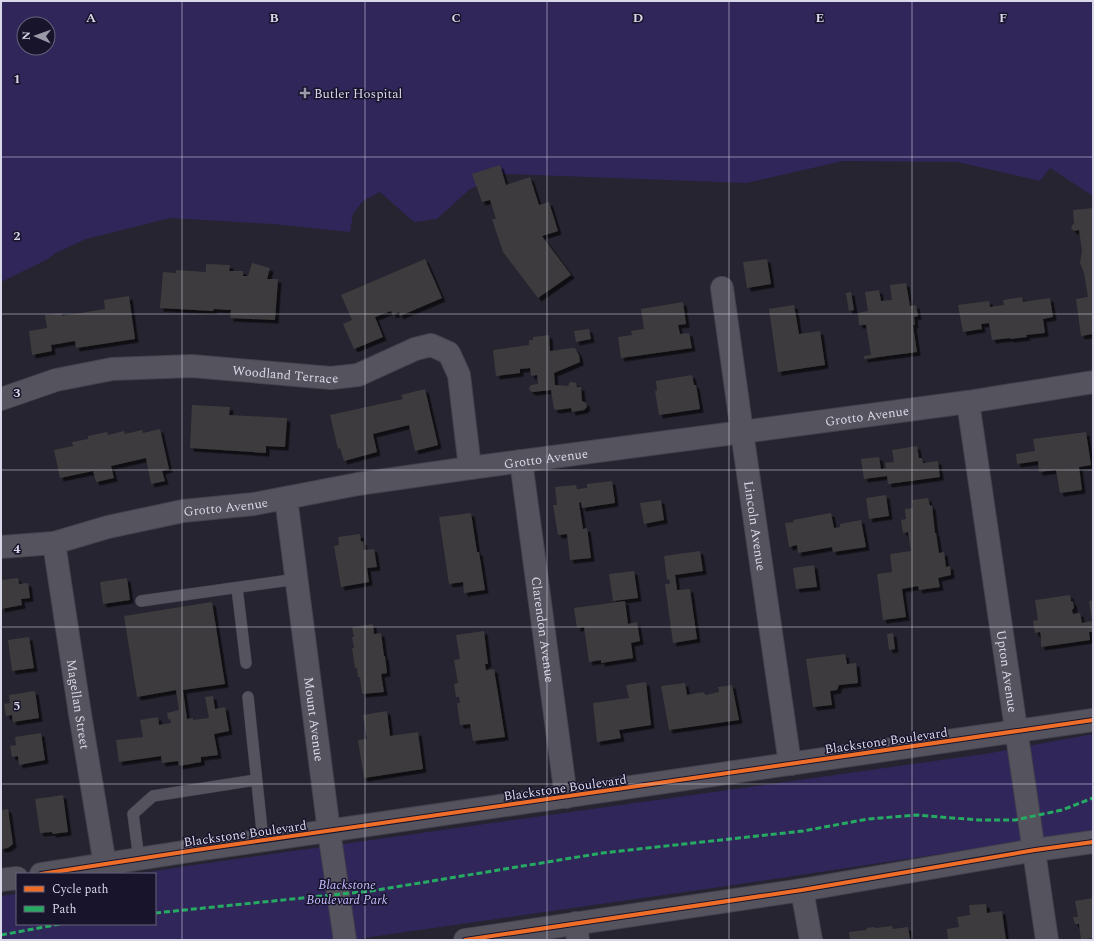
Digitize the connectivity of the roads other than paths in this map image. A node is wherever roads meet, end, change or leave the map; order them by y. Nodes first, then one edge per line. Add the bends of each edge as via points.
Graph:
1 (722, 288) dead end
2 (1093, 382) edge
3 (1, 400) edge
4 (968, 402) junction
5 (742, 432) junction
6 (521, 461) junction
7 (470, 468) junction
8 (286, 498) junction
9 (54, 543) junction
10 (1, 547) edge
11 (297, 579) junction
12 (238, 588) junction
13 (141, 601) dead end
14 (246, 663) dead end
15 (248, 697) dead end
16 (1093, 720) edge
17 (1016, 731) junction
18 (790, 764) junction
19 (256, 780) junction
20 (566, 797) junction
21 (329, 831) junction
22 (263, 840) junction
23 (1093, 842) edge
24 (1035, 850) junction
25 (139, 859) junction
26 (105, 865) junction
27 (48, 873) edge
28 (16, 878) edge
29 (1, 880) edge
30 (802, 890) junction
31 (577, 932) edge
32 (345, 940) edge
33 (465, 940) edge
34 (811, 940) edge
35 (1047, 940) edge

1 - 5 street, Lincoln Avenue
2 - 4 street, Grotto Avenue
3 - 7 street, Woodland Terrace via 56,380 112,369 192,366 331,378 358,375 414,349 431,345 449,353 459,375
4 - 5 street, Grotto Avenue
4 - 17 street, Upton Avenue
5 - 6 street, Grotto Avenue
5 - 18 street, Lincoln Avenue
6 - 7 street, Grotto Avenue
6 - 20 street, Clarendon Avenue
7 - 8 street, Grotto Avenue via 358,484
8 - 9 street, Grotto Avenue via 183,511 108,527
8 - 11 street, Mount Avenue
9 - 10 street, Grotto Avenue
9 - 26 street, Magellan Street
11 - 12 lane
11 - 21 street, Mount Avenue
12 - 13 lane
12 - 14 lane
15 - 19 lane
16 - 17 street, Blackstone Boulevard
17 - 18 street, Blackstone Boulevard
17 - 24 street, Upton Avenue
18 - 20 street, Blackstone Boulevard
19 - 22 lane
19 - 25 lane via 154,796 133,814
20 - 21 street, Blackstone Boulevard
21 - 22 street, Blackstone Boulevard
21 - 32 street, Mount Avenue
22 - 25 street, Blackstone Boulevard
23 - 24 street
24 - 30 street
24 - 35 street, Upton Avenue
25 - 26 street, Blackstone Boulevard
26 - 27 street, Blackstone Boulevard
28 - 29 street
30 - 31 street
30 - 34 street
31 - 33 street

